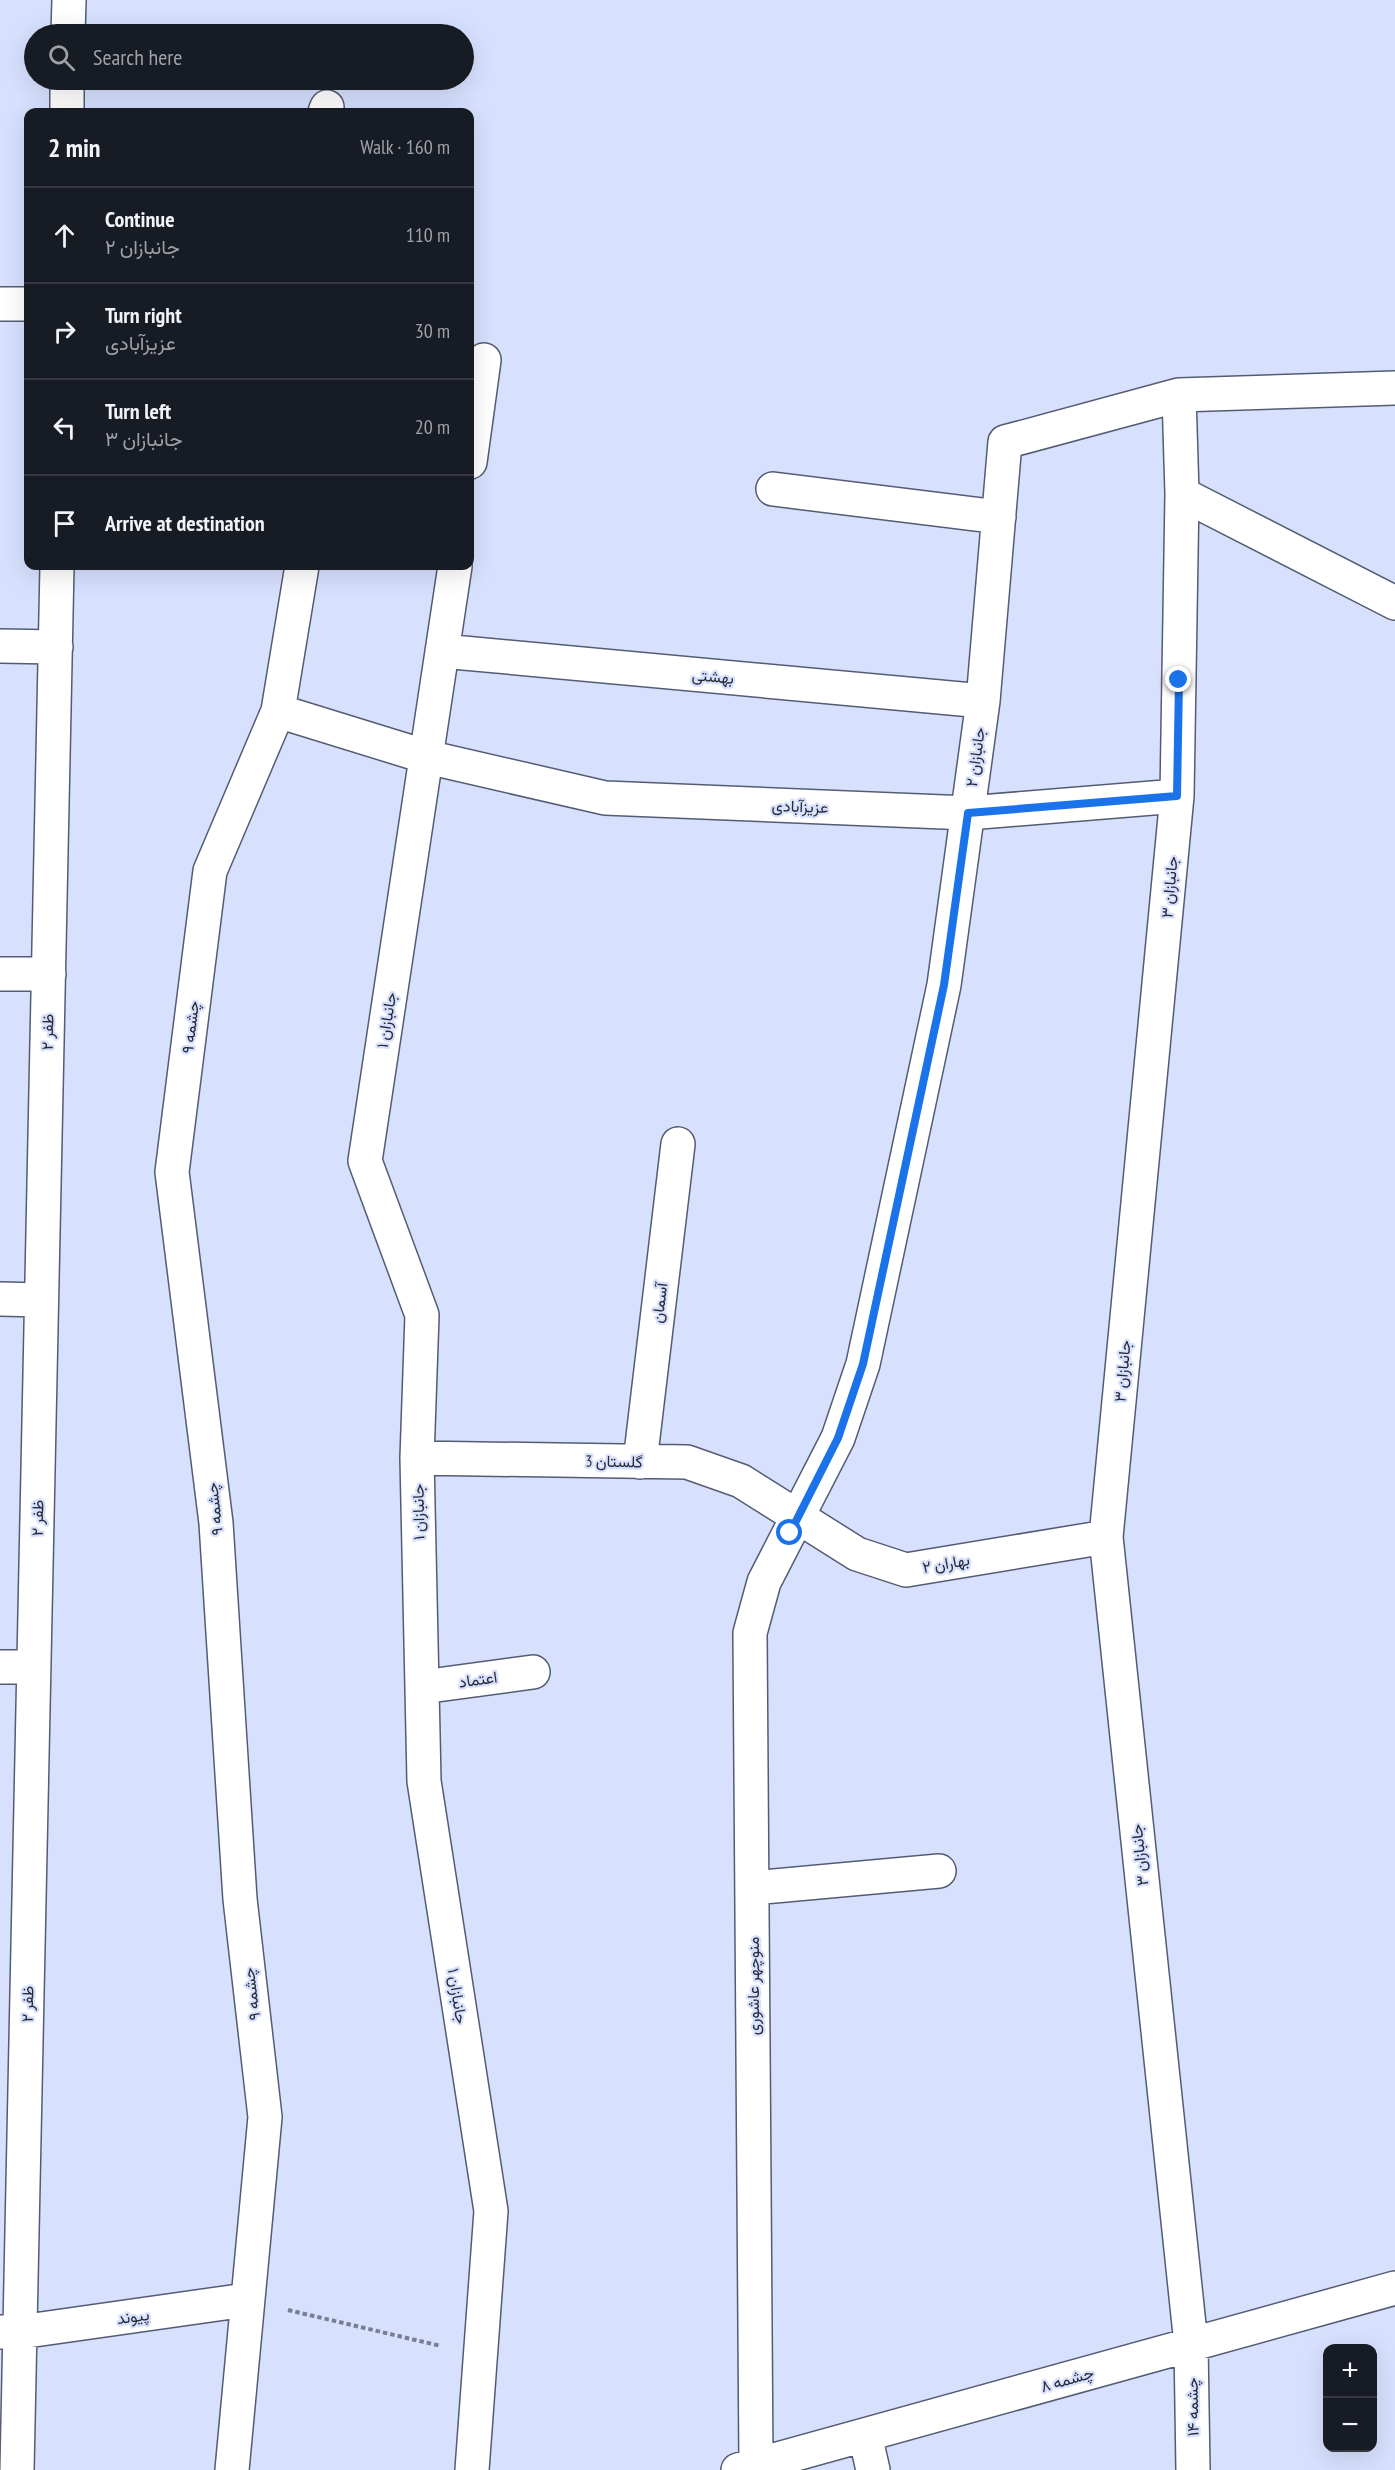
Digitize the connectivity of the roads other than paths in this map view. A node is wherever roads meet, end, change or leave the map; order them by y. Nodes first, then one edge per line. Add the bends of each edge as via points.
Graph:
1 (69, 0) edge
2 (68, 24) edge
3 (67, 90) edge
4 (67, 108) edge
5 (0, 304) edge
6 (24, 304) edge
7 (484, 360) dead end
8 (1395, 388) edge
9 (1179, 395) junction
10 (474, 433) edge
11 (772, 489) dead end
12 (1182, 494) junction
13 (999, 517) junction
14 (57, 570) edge
15 (301, 570) edge
16 (454, 570) edge
17 (1395, 603) edge
18 (0, 646) edge
19 (56, 647) junction
20 (442, 651) junction
21 (983, 701) junction
22 (278, 711) junction
23 (427, 757) junction
24 (1177, 796) junction
25 (968, 813) junction
26 (0, 974) edge
27 (48, 974) junction
28 (678, 1144) dead end
29 (0, 1299) edge
30 (41, 1300) junction
31 (417, 1458) junction
32 (640, 1462) junction
33 (798, 1517) junction
34 (1106, 1536) junction
35 (0, 1667) edge
36 (34, 1667) junction
37 (533, 1672) dead end
38 (422, 1687) junction
39 (939, 1871) dead end
40 (752, 1888) junction
41 (13, 1999) edge
42 (1395, 2288) edge
43 (246, 2300) junction
44 (10, 2332) edge
45 (1191, 2344) junction
46 (866, 2435) junction
47 (747, 2468) edge
48 (17, 2470) edge
49 (232, 2470) edge
50 (471, 2470) edge
51 (873, 2470) edge
52 (1193, 2470) edge

1 - 2 street
3 - 4 street
5 - 6 street
7 - 10 street
8 - 9 street
9 - 12 street, جانبازان ۳
9 - 13 street, جانبازان ۲ via 1005,442
11 - 13 street
12 - 17 street
12 - 24 street, جانبازان ۳
13 - 21 street, جانبازان ۲
14 - 19 street, ظفر ۲
15 - 22 street, چشمه ۹
16 - 20 street, جانبازان ۱
18 - 19 street
19 - 27 street, ظفر ۲
20 - 21 street, بهشتی
20 - 23 street, جانبازان ۱
21 - 25 street, جانبازان ۲
22 - 23 street, عزیزآبادی
22 - 43 street, چشمه ۹ via 210,871 172,1172 216,1523 240,1899 265,2117
23 - 25 street, عزیزآبادی via 605,798
23 - 31 street, جانبازان ۱ via 365,1161 422,1315
24 - 25 street, عزیزآبادی
24 - 34 street, جانبازان ۳
25 - 33 street, جانبازان ۲ via 944,985 863,1364 838,1438
26 - 27 street
27 - 30 street, ظفر ۲
28 - 32 street, آسمان
29 - 30 street
30 - 36 street, ظفر ۲
31 - 32 street, گلستان 3
31 - 38 street, جانبازان ۱
32 - 33 street, گلستان 3 via 687,1462 741,1481
33 - 34 street, بهاران ۲ via 857,1554 906,1570
33 - 40 street, منوچهر عاشوری via 764,1582 750,1633
34 - 45 street, جانبازان ۳
35 - 36 street
36 - 41 street, ظفر ۲
37 - 38 street, اعتماد
38 - 50 street, جانبازان ۱ via 424,1781 491,2211
39 - 40 street
40 - 47 street, منوچهر عاشوری
41 - 44 street, ظفر ۲
42 - 45 street, چشمه ۸
43 - 44 street, پیوند
43 - 49 street, چشمه ۹
44 - 48 street, ظفر ۲
45 - 46 street, چشمه ۸
45 - 52 street, چشمه ۱۴
46 - 47 street, چشمه ۸
46 - 51 street

